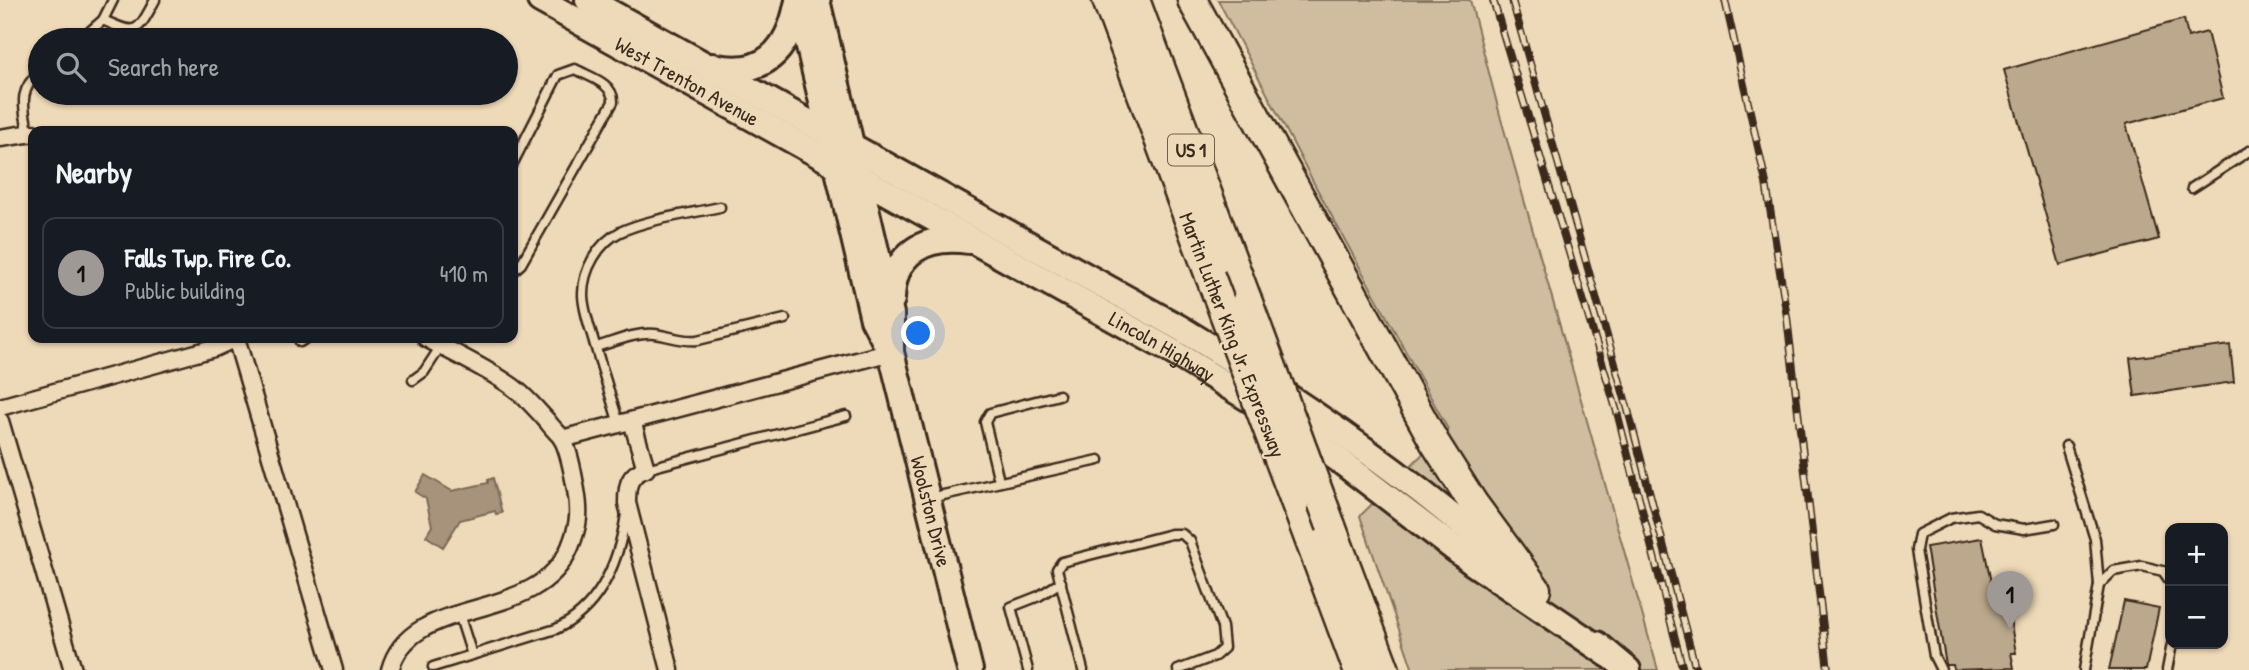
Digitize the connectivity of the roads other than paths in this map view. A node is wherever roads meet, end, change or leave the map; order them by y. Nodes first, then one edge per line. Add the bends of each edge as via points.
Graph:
1 (113, 0) edge
2 (155, 0) edge
3 (540, 0) edge
4 (798, 0) edge
5 (817, 0) edge
6 (1107, 0) edge
7 (1135, 0) edge
8 (1192, 0) edge
9 (595, 3) edge
10 (103, 20) junction
11 (94, 28) edge
12 (121, 28) edge
13 (137, 28) edge
14 (702, 63) junction
15 (28, 86) edge
16 (29, 126) edge
17 (28, 133) edge
18 (831, 135) junction
19 (0, 138) edge
20 (853, 147) junction
21 (2249, 151) edge
22 (518, 153) edge
23 (834, 164) junction
24 (857, 176) junction
25 (2192, 188) dead end
26 (720, 207) dead end
27 (976, 242) junction
28 (518, 267) edge
29 (891, 314) junction
30 (785, 319) dead end
31 (225, 343) edge
32 (237, 343) edge
33 (435, 343) edge
34 (441, 346) junction
35 (596, 347) junction
36 (891, 352) junction
37 (413, 380) dead end
38 (1059, 395) dead end
39 (0, 407) edge
40 (846, 416) dead end
41 (0, 421) edge
42 (626, 423) junction
43 (562, 439) junction
44 (2066, 446) dead end
45 (1099, 460) dead end
46 (646, 468) junction
47 (999, 481) junction
48 (927, 499) junction
49 (627, 503) junction
50 (2054, 524) dead end
51 (2165, 574) edge
52 (1061, 582) junction
53 (2099, 585) junction
54 (1536, 589) junction
55 (459, 614) junction
56 (2171, 649) edge
57 (472, 655) junction
58 (1619, 662) edge
59 (433, 667) dead end
60 (73, 670) edge
61 (334, 670) edge
62 (390, 670) edge
63 (670, 670) edge
64 (970, 670) edge
65 (1028, 670) edge
66 (1083, 670) edge
67 (1178, 670) edge
68 (1357, 670) edge
69 (1385, 670) edge
70 (1941, 670) edge
71 (2084, 670) edge
72 (2167, 670) edge

1 - 10 lane
2 - 13 lane
3 - 23 main road, West Trenton Avenue
4 - 14 main road via 787,38 766,61 736,69
4 - 18 main road
5 - 20 main road
6 - 68 highway, Martin Luther King Jr. Expressway / US 1, bridge
7 - 69 highway, Martin Luther King Jr. Expressway / US 1, bridge
8 - 54 highway via 1435,443
9 - 14 main road, Lincoln Highway
10 - 11 lane
10 - 12 lane
14 - 18 main road, Lincoln Highway
15 - 16 lane via 23,102
17 - 19 street
18 - 20 main road, Lincoln Highway
18 - 23 main road
20 - 24 main road, Woolston Drive
20 - 54 main road, Lincoln Highway via 1180,328 1296,400 1397,474
21 - 25 lane
22 - 28 lane via 558,75 575,69 609,88 613,102
23 - 24 main road, Lincoln Highway
23 - 36 main road, Woolston Drive via 873,318
24 - 27 main road, Lincoln Highway
24 - 29 main road, Woolston Drive
26 - 35 lane via 635,227 618,233 603,247 585,278 583,296
27 - 29 main road via 941,240 912,251 895,274
27 - 58 main road, Lincoln Highway via 1168,349 1283,420 1473,563
29 - 36 main road, Woolston Drive
30 - 35 lane via 688,342 654,334
31 - 39 street
32 - 61 street
33 - 34 street
34 - 37 lane
34 - 43 street via 510,385
35 - 42 lane
36 - 42 street
36 - 48 main road, Woolston Drive
38 - 47 lane via 990,413 985,422
40 - 46 lane
41 - 60 street
42 - 43 street
42 - 46 street
43 - 55 street via 580,511 567,555 552,576 529,592
44 - 53 lane via 2095,539
45 - 47 lane
46 - 49 street via 631,477
47 - 48 lane
48 - 64 main road, Woolston Drive
49 - 57 lane via 611,573 584,611 556,629
49 - 63 street
50 - 70 lane via 2024,529 1995,524 1978,514 1951,518 1919,534 1916,550 1934,656
51 - 53 lane via 2142,566 2113,571
52 - 65 lane via 1012,607
52 - 66 lane
52 - 67 lane via 1058,569 1062,562 1182,534 1190,541 1223,627 1224,648
53 - 71 lane
54 - 58 main road, Lincoln Highway
55 - 57 lane
55 - 62 street via 409,637
56 - 72 lane
57 - 59 lane

